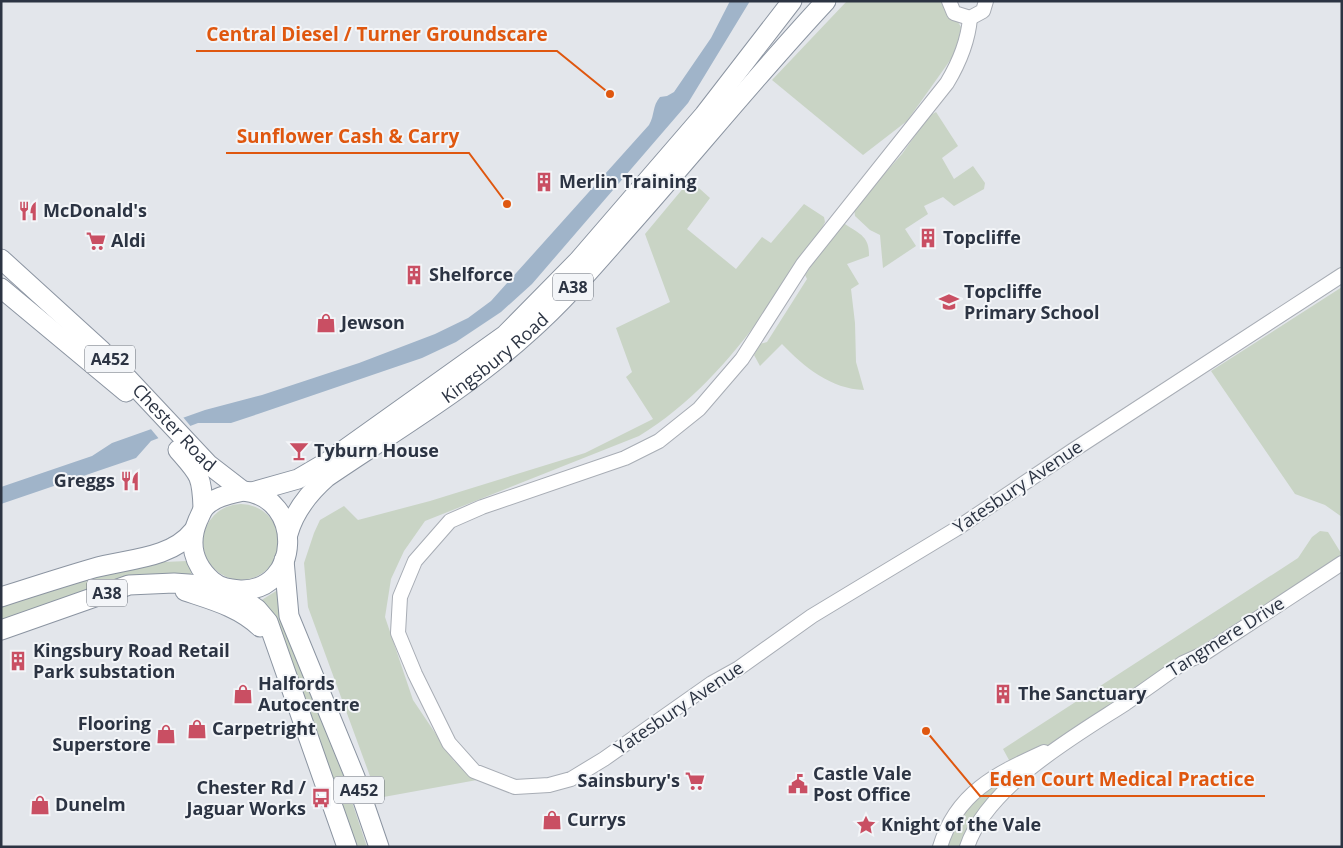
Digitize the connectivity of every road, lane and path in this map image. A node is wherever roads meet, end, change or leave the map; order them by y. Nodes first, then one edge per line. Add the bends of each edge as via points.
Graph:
1 (792, 1) edge
2 (826, 1) edge
3 (949, 1) edge
4 (998, 1) edge
5 (985, 6) edge
6 (970, 18) junction
7 (1, 259) edge
8 (1342, 275) edge
9 (1, 288) edge
10 (163, 424) junction
11 (178, 442) junction
12 (320, 483) junction
13 (247, 491) junction
14 (203, 508) junction
15 (193, 531) junction
16 (288, 534) junction
17 (284, 560) junction
18 (1342, 563) edge
19 (148, 583) junction
20 (223, 588) junction
21 (1, 597) edge
22 (1, 630) edge
23 (308, 661) junction
24 (282, 662) junction
25 (1060, 745) junction
26 (346, 847) edge
27 (379, 847) edge
28 (940, 847) edge
29 (966, 847) edge

1 - 13 highway, Kingsbury Road / A38 via 704,115 578,261 505,335 327,462 298,479
2 - 12 highway, Kingsbury Road / A38 via 582,279 531,331 477,377
3 - 6 street via 954,13
4 - 5 street
5 - 6 street
6 - 8 street, Yatesbury Avenue via 967,40 947,83 803,264 742,359 699,409 659,441 625,458 450,521 415,561 400,597 398,633 449,742 474,771 515,787 549,785 572,779 812,616 956,529
7 - 10 highway, Chester Road / A452 via 86,336
9 - 10 highway, Chester Road / A452
10 - 11 highway, Chester Road / A452
11 - 13 highway, Chester Road / A452
11 - 14 highway, Chester Road / A452 via 202,483
12 - 16 highway, Kingsbury Road / A38 via 291,522
12 - 23 highway via 303,527 296,557 296,596
13 - 14 highway, A38 via 222,497
13 - 16 highway, A38 via 269,500 279,510
14 - 15 highway, A38
15 - 20 highway, A38 via 194,556 203,574
15 - 21 highway, A38 via 185,542 160,553 96,568
16 - 17 highway, A38
17 - 20 highway, A38 via 272,580 258,587
17 - 23 highway, A452 via 289,616
18 - 25 street, Tangmere Drive
19 - 20 highway, A38
19 - 22 highway, A38 via 129,585
19 - 24 highway via 179,589 248,616 262,629
20 - 24 highway, A452 via 252,604 268,622
23 - 27 highway, A452 via 355,777
24 - 26 highway, A452
25 - 28 street, Tangmere Drive via 1018,764 970,796 950,819
25 - 29 street, Tangmere Drive via 990,807 978,822

